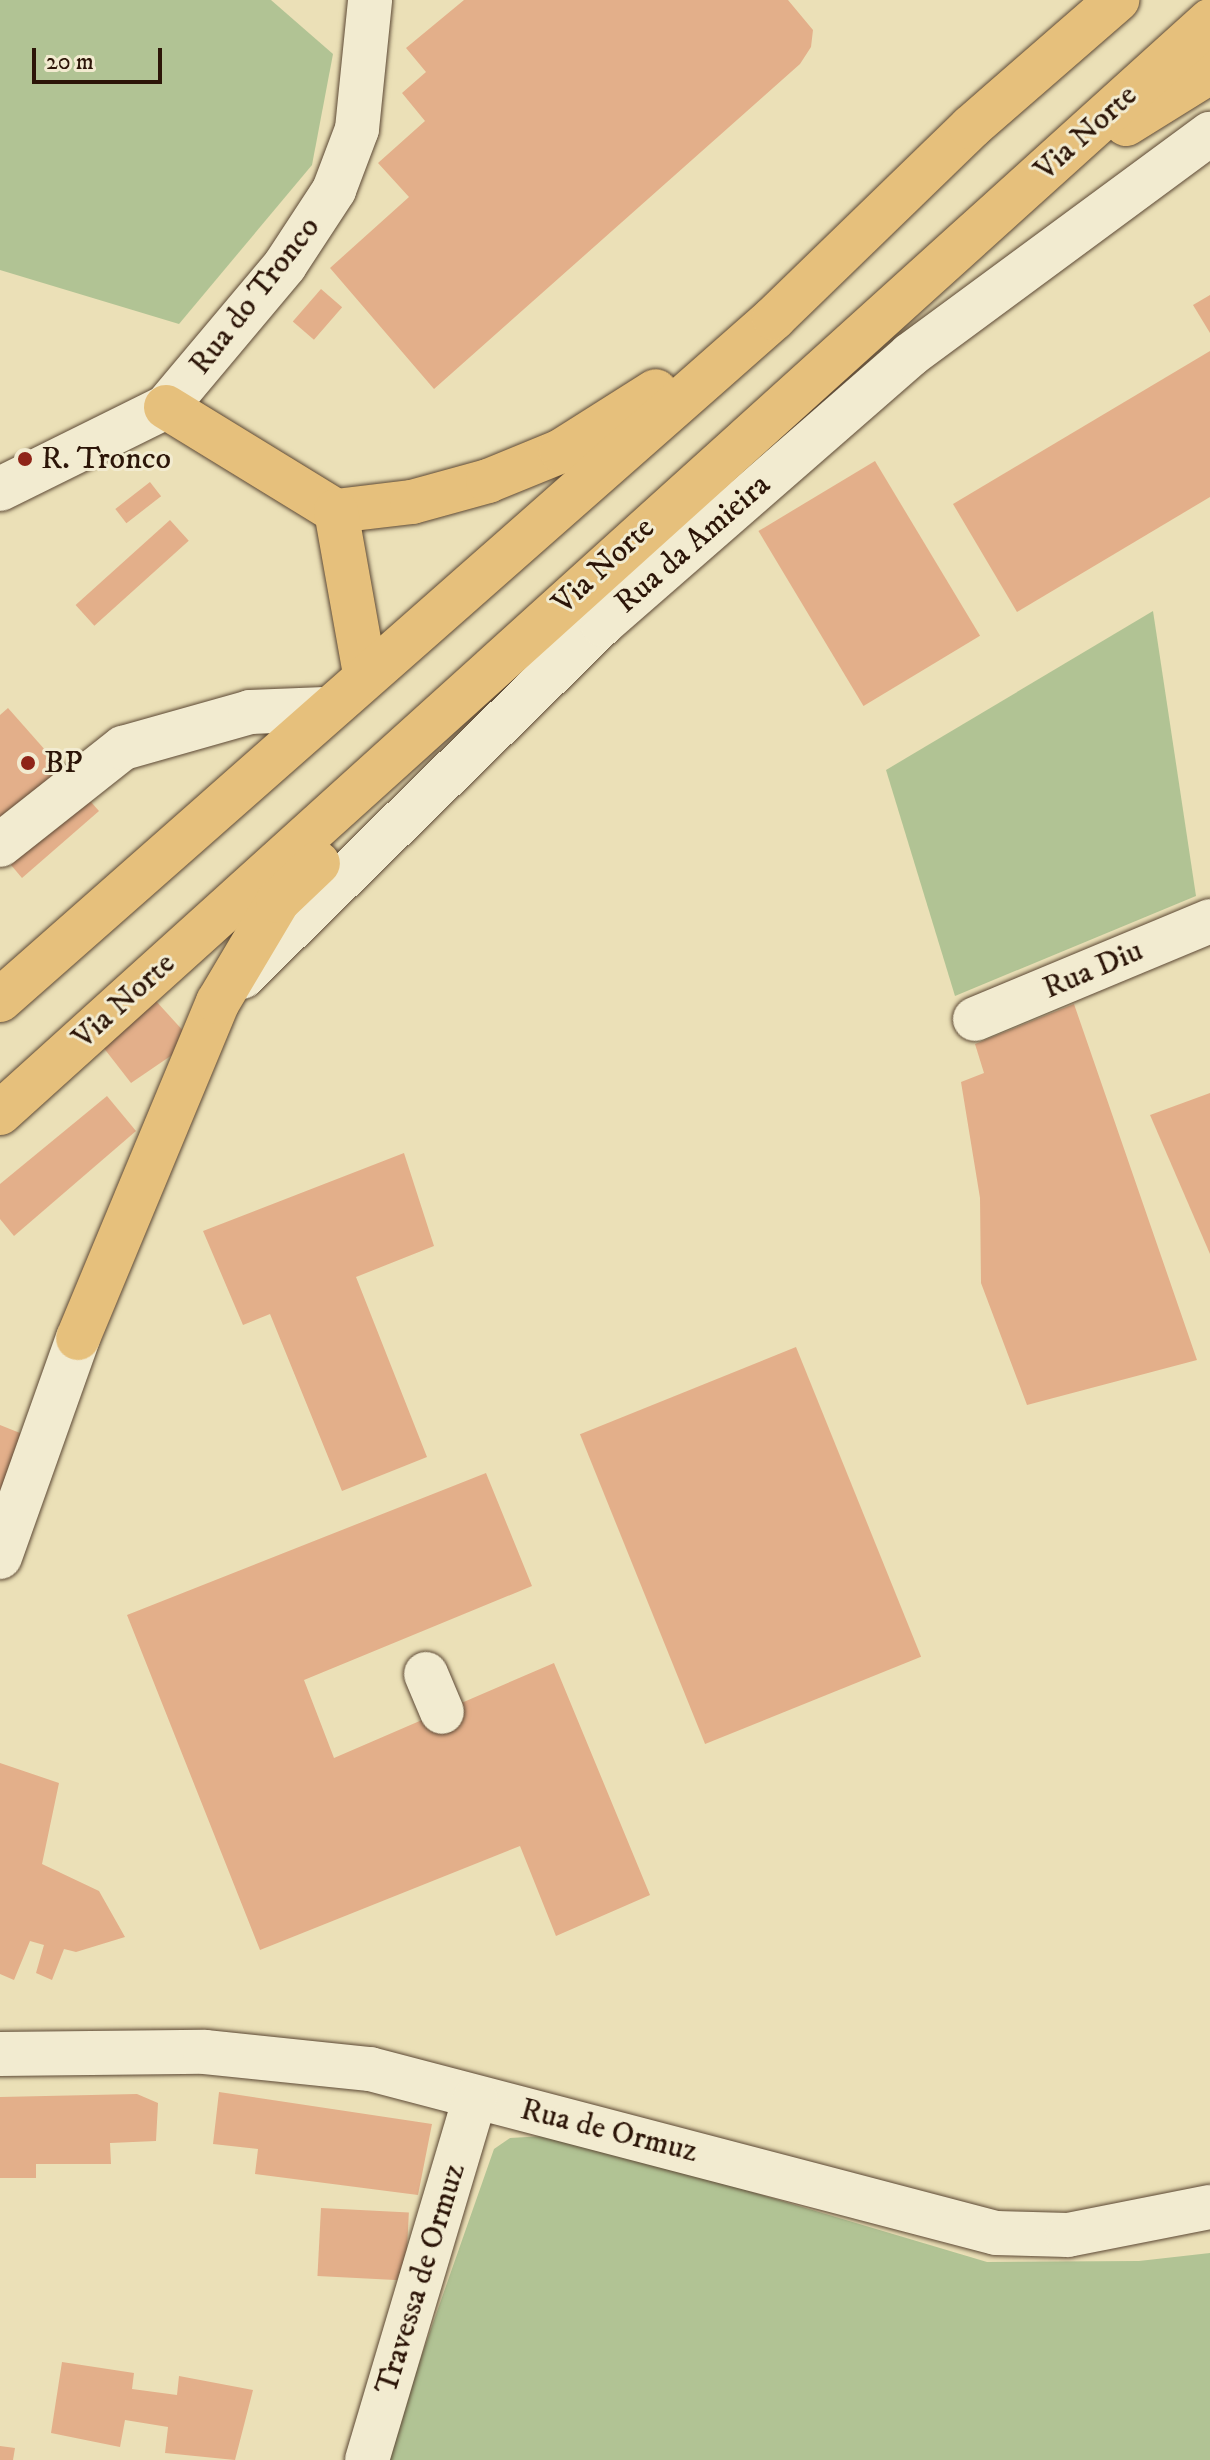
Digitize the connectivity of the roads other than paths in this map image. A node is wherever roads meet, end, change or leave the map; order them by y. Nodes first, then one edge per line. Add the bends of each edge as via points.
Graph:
1 (370, 0) edge
2 (1117, 0) edge
3 (1210, 21) edge
4 (1210, 72) edge
5 (1210, 134) edge
6 (1029, 185) junction
7 (774, 318) junction
8 (166, 407) junction
9 (0, 489) edge
10 (336, 511) junction
11 (365, 674) junction
12 (482, 679) junction
13 (325, 709) junction
14 (0, 845) edge
15 (1210, 921) edge
16 (0, 1000) edge
17 (218, 1002) junction
18 (975, 1019) dead end
19 (0, 1113) edge
20 (78, 1338) joint
21 (0, 1557) edge
22 (0, 2054) edge
23 (475, 2098) junction
24 (1210, 2207) edge
25 (367, 2460) edge

1 - 8 street, Rua do Tronco via 357,129 334,190 276,276
2 - 7 highway via 971,127
3 - 6 highway, Via Norte
4 - 6 highway
5 - 17 street, Rua da Amieira via 910,355 817,435 602,624
6 - 12 highway, Via Norte
7 - 10 highway via 561,451 488,481 412,502
7 - 11 highway
8 - 9 street, Rua do Tronco
8 - 10 highway
10 - 11 highway
11 - 13 highway
12 - 17 highway via 341,840 278,901
12 - 19 highway, Via Norte
13 - 14 street via 250,712 123,748
13 - 16 highway
15 - 18 street, Rua Diu
17 - 20 highway
20 - 21 street
22 - 23 street, Rua de Ormuz via 205,2052 370,2069
23 - 24 street, Rua de Ormuz via 996,2233 1068,2235
23 - 25 street, Travessa de Ormuz

